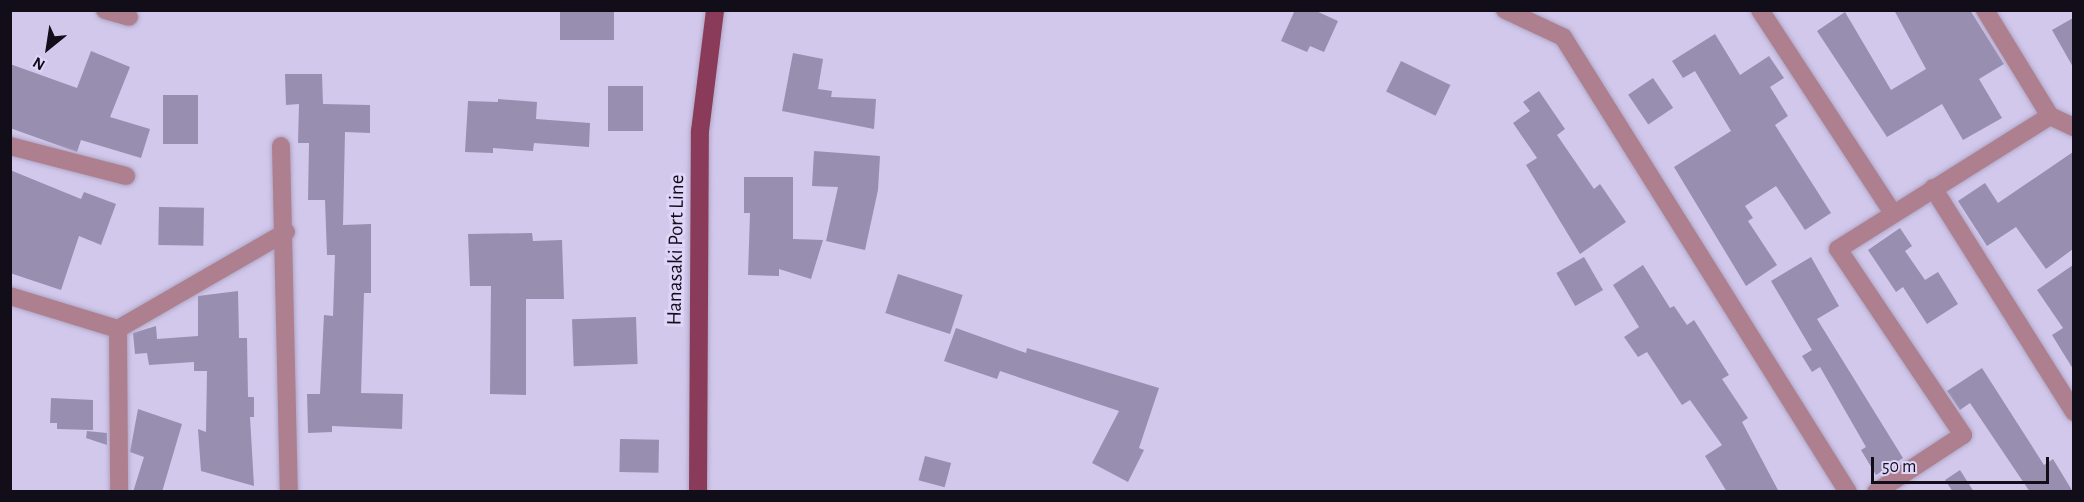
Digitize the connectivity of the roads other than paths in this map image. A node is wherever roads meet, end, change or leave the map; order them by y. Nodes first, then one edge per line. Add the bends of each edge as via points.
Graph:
1 (105, 10) edge
2 (715, 10) edge
3 (1505, 10) edge
4 (1760, 10) edge
5 (1985, 10) edge
6 (129, 17) dead end
7 (2050, 116) junction
8 (2073, 127) edge
9 (10, 146) edge
10 (281, 146) dead end
11 (126, 176) dead end
12 (1933, 188) junction
13 (1893, 213) junction
14 (286, 232) junction
15 (10, 296) edge
16 (118, 329) junction
17 (2073, 412) edge
18 (119, 492) edge
19 (289, 492) edge
20 (698, 492) edge
21 (1848, 492) edge
22 (1876, 492) edge

1 - 6 street
2 - 20 main road, Hanasaki Port Line via 700,131
3 - 21 street via 1563,37
4 - 13 street
5 - 7 street
7 - 8 street
7 - 12 street
9 - 11 street
10 - 14 street
12 - 13 street
12 - 17 street
13 - 22 street via 1838,249 1963,435
14 - 16 street
14 - 19 street
15 - 16 street
16 - 18 street

